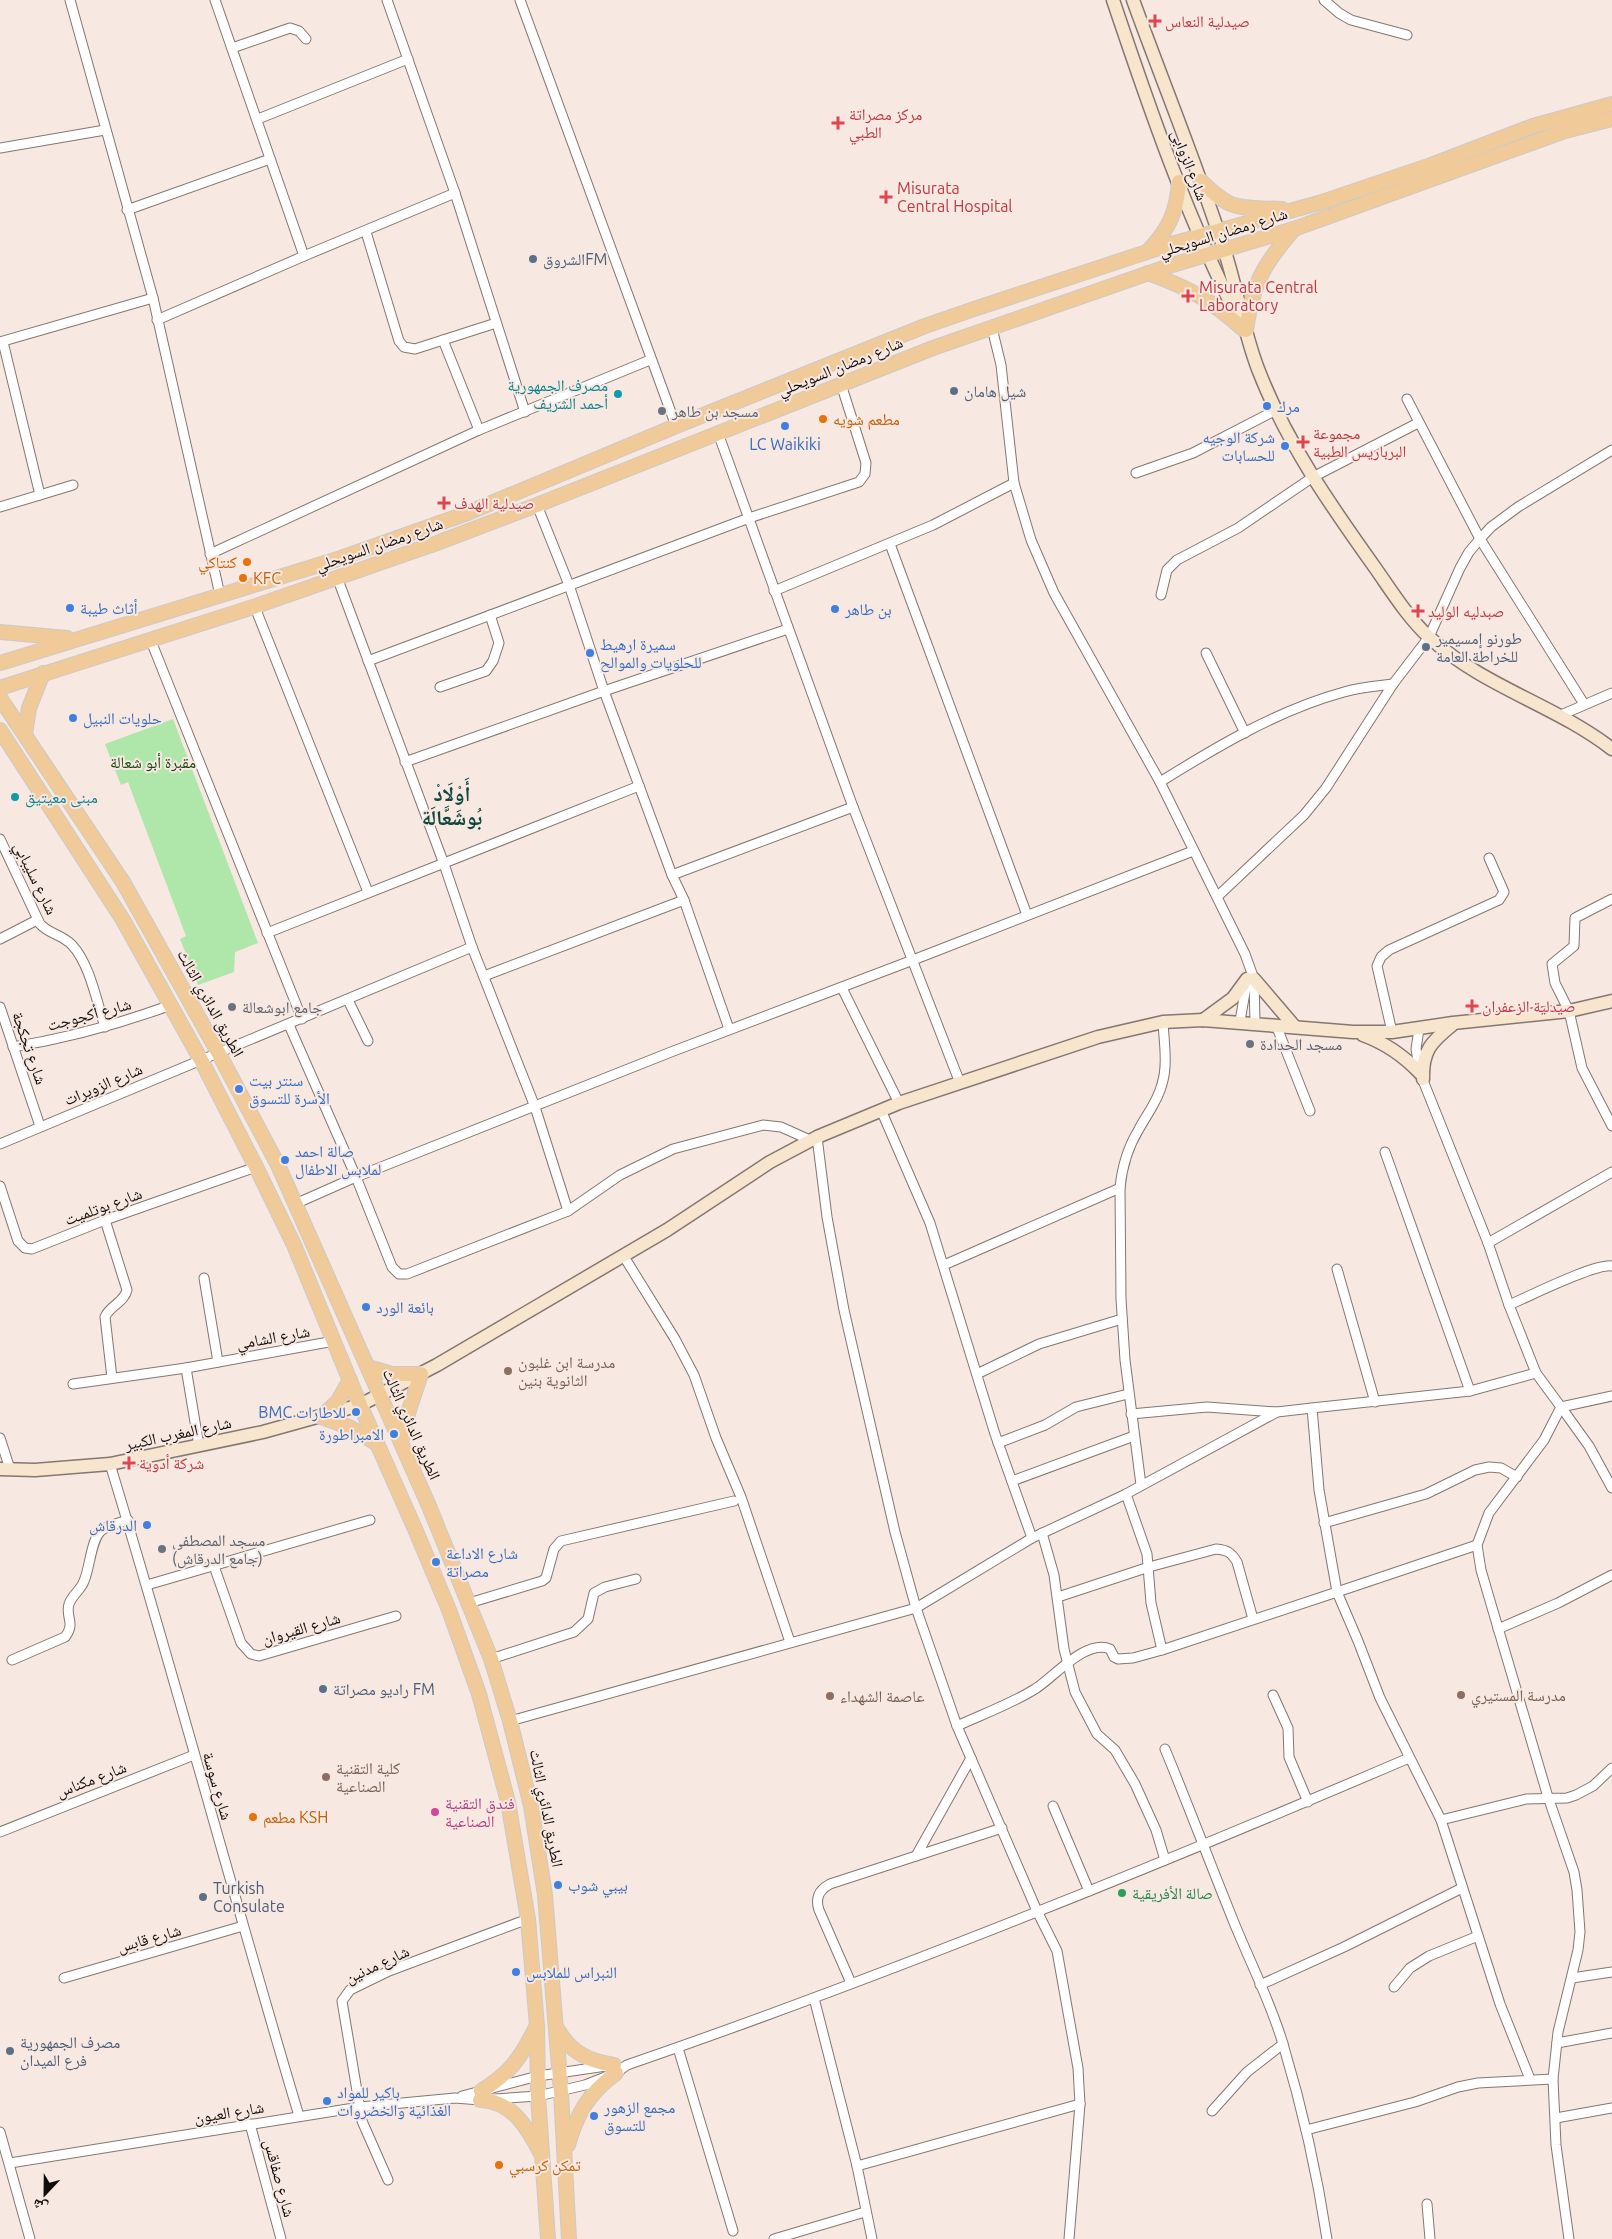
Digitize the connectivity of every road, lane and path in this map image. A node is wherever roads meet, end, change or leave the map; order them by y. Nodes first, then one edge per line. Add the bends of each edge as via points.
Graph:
1 (70, 0) edge
2 (215, 0) edge
3 (388, 0) edge
4 (520, 0) edge
5 (1113, 0) edge
6 (1133, 0) edge
7 (1324, 0) edge
8 (1407, 35) dead end
9 (306, 39) dead end
10 (232, 48) junction
11 (408, 59) junction
12 (1159, 70) junction
13 (1138, 75) junction
14 (1612, 104) edge
15 (258, 119) junction
16 (1612, 119) edge
17 (106, 130) junction
18 (0, 148) edge
19 (270, 159) junction
20 (1201, 181) junction
21 (1179, 182) junction
22 (455, 194) junction
23 (127, 210) junction
24 (1293, 210) junction
25 (1294, 228) junction
26 (366, 232) junction
27 (1218, 233) junction
28 (1199, 238) junction
29 (1225, 251) junction
30 (1146, 252) junction
31 (304, 256) junction
32 (1207, 256) junction
33 (1148, 273) junction
34 (153, 298) junction
35 (157, 320) junction
36 (496, 323) junction
37 (992, 328) junction
38 (1245, 332) junction
39 (443, 340) junction
40 (1, 342) edge
41 (650, 360) junction
42 (841, 384) junction
43 (1407, 399) dead end
44 (1276, 410) junction
45 (526, 412) junction
46 (1418, 423) junction
47 (676, 426) junction
48 (479, 430) junction
49 (718, 433) junction
50 (1612, 450) edge
51 (1136, 473) dead end
52 (1313, 477) junction
53 (1014, 483) junction
54 (74, 485) dead end
55 (40, 495) junction
56 (537, 505) junction
57 (0, 507) edge
58 (749, 518) junction
59 (1480, 539) junction
60 (890, 544) junction
61 (210, 554) junction
62 (337, 578) junction
63 (568, 585) junction
64 (774, 591) junction
65 (220, 595) junction
66 (1161, 595) dead end
67 (256, 606) junction
68 (490, 615) junction
69 (788, 629) junction
70 (0, 632) edge
71 (1429, 637) junction
72 (76, 638) junction
73 (151, 641) junction
74 (1206, 653) dead end
75 (368, 661) junction
76 (0, 663) edge
77 (43, 674) junction
78 (1393, 684) junction
79 (440, 687) dead end
80 (0, 688) edge
81 (604, 691) junction
82 (1612, 692) edge
83 (0, 698) edge
84 (1584, 704) junction
85 (1561, 715) junction
86 (0, 730) edge
87 (1245, 732) junction
88 (25, 734) junction
89 (5, 739) edge
90 (1612, 749) edge
91 (405, 762) junction
92 (1160, 782) junction
93 (639, 786) junction
94 (853, 808) junction
95 (0, 839) edge
96 (1193, 851) junction
97 (1489, 858) dead end
98 (444, 864) junction
99 (672, 875) junction
100 (368, 892) junction
101 (1218, 896) junction
102 (1612, 899) edge
103 (684, 900) junction
104 (1027, 915) junction
105 (37, 920) junction
106 (267, 933) junction
107 (0, 940) edge
108 (472, 947) junction
109 (913, 960) junction
110 (484, 976) junction
111 (1251, 979) junction
112 (842, 988) junction
113 (348, 1000) junction
114 (1612, 1001) edge
115 (170, 1005) junction
116 (0, 1007) edge
117 (1569, 1011) junction
118 (302, 1019) junction
119 (1203, 1020) junction
120 (1240, 1021) junction
121 (1163, 1022) junction
122 (1255, 1023) junction
123 (1453, 1023) junction
124 (289, 1025) junction
125 (1276, 1025) junction
126 (105, 1027) junction
127 (1295, 1027) junction
128 (729, 1029) junction
129 (1420, 1030) junction
130 (1354, 1032) junction
131 (1392, 1032) junction
132 (368, 1041) dead end
133 (14, 1047) junction
134 (218, 1052) junction
135 (201, 1060) junction
136 (1421, 1077) junction
137 (960, 1083) junction
138 (899, 1103) junction
139 (535, 1107) junction
140 (881, 1110) junction
141 (1310, 1111) dead end
142 (40, 1126) junction
143 (1612, 1126) edge
144 (814, 1138) junction
145 (0, 1144) edge
146 (1385, 1152) dead end
147 (256, 1167) junction
148 (1612, 1172) edge
149 (356, 1177) junction
150 (0, 1186) edge
151 (1120, 1188) junction
152 (295, 1204) junction
153 (568, 1211) junction
154 (105, 1220) junction
155 (1488, 1243) junction
156 (623, 1255) junction
157 (944, 1265) junction
158 (1612, 1266) edge
159 (1337, 1269) dead end
160 (204, 1278) dead end
161 (1509, 1305) junction
162 (1122, 1319) junction
163 (334, 1341) junction
164 (218, 1362) junction
165 (368, 1367) junction
166 (186, 1368) junction
167 (1536, 1373) junction
168 (421, 1374) junction
169 (977, 1374) junction
170 (112, 1378) junction
171 (350, 1380) junction
172 (73, 1384) dead end
173 (1470, 1391) junction
174 (1128, 1394) junction
175 (380, 1396) junction
176 (1612, 1396) edge
177 (1375, 1402) junction
178 (360, 1405) junction
179 (1561, 1407) junction
180 (1312, 1408) junction
181 (1277, 1412) junction
182 (1131, 1414) junction
183 (321, 1417) junction
184 (1134, 1436) junction
185 (0, 1438) edge
186 (401, 1442) junction
187 (376, 1443) junction
188 (998, 1443) junction
189 (199, 1446) junction
190 (110, 1464) junction
191 (5, 1469) edge
192 (1609, 1473) edge
193 (1516, 1477) junction
194 (1012, 1481) junction
195 (1141, 1485) junction
196 (1612, 1488) edge
197 (1126, 1494) junction
198 (734, 1501) dead end
199 (128, 1520) junction
200 (370, 1520) dead end
201 (1324, 1523) junction
202 (1042, 1533) junction
203 (1032, 1538) junction
204 (1476, 1545) junction
205 (214, 1566) junction
206 (1149, 1567) junction
207 (1612, 1574) edge
208 (636, 1579) dead end
209 (147, 1585) junction
210 (1336, 1592) junction
211 (1058, 1597) junction
212 (469, 1603) junction
213 (916, 1608) junction
214 (396, 1616) dead end
215 (1253, 1619) junction
216 (1498, 1629) junction
217 (790, 1642) junction
218 (1162, 1650) junction
219 (491, 1659) junction
220 (12, 1660) dead end
221 (1067, 1662) junction
222 (1272, 1695) dead end
223 (510, 1721) junction
224 (957, 1726) junction
225 (1165, 1749) dead end
226 (194, 1755) junction
227 (971, 1758) junction
228 (1409, 1758) junction
229 (1612, 1768) edge
230 (1548, 1797) junction
231 (1308, 1802) junction
232 (1053, 1806) dead end
233 (1441, 1820) junction
234 (1002, 1828) junction
235 (0, 1832) edge
236 (1204, 1843) junction
237 (916, 1856) junction
238 (1165, 1860) junction
239 (1462, 1888) junction
240 (1089, 1891) junction
241 (1038, 1911) junction
242 (528, 1919) junction
243 (243, 1926) junction
244 (1478, 1936) junction
245 (1612, 1972) edge
246 (64, 1978) dead end
247 (1572, 1978) junction
248 (851, 1984) junction
249 (1260, 1985) junction
250 (1394, 1987) dead end
251 (814, 1998) junction
252 (537, 2026) junction
253 (557, 2028) junction
254 (1612, 2033) edge
255 (1557, 2043) junction
256 (1283, 2044) junction
257 (678, 2048) junction
258 (619, 2068) junction
259 (560, 2073) junction
260 (538, 2076) junction
261 (1530, 2079) junction
262 (1553, 2079) junction
263 (561, 2092) junction
264 (480, 2096) junction
265 (538, 2096) junction
266 (1080, 2104) junction
267 (360, 2107) junction
268 (1612, 2108) edge
269 (1212, 2111) dead end
270 (299, 2116) junction
271 (1556, 2118) junction
272 (250, 2124) junction
273 (1306, 2130) junction
274 (0, 2132) edge
275 (566, 2155) junction
276 (542, 2156) junction
277 (10, 2163) junction
278 (857, 2166) junction
279 (388, 2180) dead end
280 (1427, 2204) dead end
281 (865, 2212) junction
282 (733, 2231) dead end
283 (30, 2239) edge
284 (281, 2239) edge
285 (548, 2239) edge
286 (569, 2239) edge
287 (774, 2239) edge
288 (872, 2239) edge
289 (1069, 2239) edge
290 (1328, 2239) edge
291 (1430, 2239) edge
292 (1569, 2239) edge

1 - 17 street
2 - 10 street
3 - 11 street
4 - 41 street
5 - 13 street, شارع الزوابى
6 - 12 street, شارع الزوابى
7 - 8 street via 1351,20
9 - 10 street via 299,31 290,28
10 - 15 street
11 - 15 street
11 - 22 street
12 - 13 street
12 - 20 street, شارع الزوابى
13 - 21 street, شارع الزوابى
14 - 24 main road, شارع رمضان السويحلي via 1532,126 1431,165
15 - 19 street
16 - 25 main road, شارع رمضان السويحلي via 1565,131
17 - 18 street
17 - 23 street
19 - 23 street
19 - 31 street
20 - 24 main road via 1230,205
20 - 27 street, شارع الزوابى
21 - 28 street, شارع الزوابى
21 - 30 main road via 1172,220
22 - 26 street
22 - 36 street
23 - 34 street
24 - 27 main road, شارع رمضان السويحلي
25 - 29 main road, شارع رمضان السويحلي
25 - 38 main road via 1262,271 1252,294
26 - 31 street
26 - 39 street via 402,345 411,349
27 - 28 main road, شارع رمضان السويحلي
27 - 29 street, شارع الزوابى
28 - 30 main road, شارع رمضان السويحلي
28 - 32 street, شارع الزوابى
29 - 32 main road, شارع رمضان السويحلي
29 - 38 street, شارع الزوابى
30 - 47 main road, شارع رمضان السويحلي via 925,326
31 - 35 street
32 - 33 main road, شارع رمضان السويحلي
32 - 38 street, شارع الزوابى
33 - 37 main road, شارع رمضان السويحلي
33 - 38 main road via 1208,299
34 - 35 street
34 - 40 street
35 - 61 street
36 - 39 street
36 - 45 street
37 - 42 main road, شارع رمضان السويحلي
37 - 53 street via 1001,365
38 - 44 street
39 - 48 street
40 - 55 street
41 - 45 street
41 - 47 street
42 - 49 main road, شارع رمضان السويحلي
42 - 58 street via 866,463 863,478 846,488
43 - 46 street
44 - 51 street via 1193,453
44 - 52 street
45 - 48 street
46 - 52 street
46 - 59 street
47 - 65 main road, شارع رمضان السويحلي via 465,514 335,560
48 - 61 street
49 - 56 main road, شارع رمضان السويحلي
49 - 58 street
50 - 59 street via 1518,507
52 - 66 street via 1238,528 1172,564 1165,574
52 - 71 street via 1396,598
53 - 60 street
53 - 92 street via 1031,540 1054,593
54 - 55 street
55 - 57 street
56 - 62 main road, شارع رمضان السويحلي
56 - 63 street
58 - 63 street
58 - 64 street
59 - 71 street via 1460,568
59 - 84 street
60 - 64 street
60 - 104 street
61 - 65 street
62 - 67 main road, شارع رمضان السويحلي
62 - 75 street
63 - 68 street
63 - 81 street
64 - 69 street
65 - 72 main road, شارع رمضان السويحلي
67 - 73 main road, شارع رمضان السويحلي
67 - 100 street
68 - 75 street
68 - 79 street via 499,643 493,661 486,671
69 - 81 street
69 - 94 street
70 - 72 main road
71 - 78 street
71 - 85 street via 1478,674
72 - 76 main road, شارع رمضان السويحلي
73 - 77 main road, شارع رمضان السويحلي
73 - 106 street
74 - 87 street
75 - 91 street
77 - 80 main road, شارع رمضان السويحلي
77 - 88 main road via 31,702
78 - 87 street via 1325,697
78 - 101 street via 1331,781 1304,815
81 - 91 street
81 - 93 street
82 - 84 street
83 - 88 main road, الطريق الدائري الثالث
84 - 85 street
85 - 90 street
86 - 89 main road
87 - 92 street
88 - 134 main road, الطريق الدائري الثالث via 123,882
89 - 115 main road via 123,920
91 - 98 street
92 - 96 street
93 - 98 street
93 - 99 street
94 - 99 street
94 - 109 street
95 - 105 street, شارع سليبابي
96 - 101 street
96 - 104 street
97 - 131 street via 1504,892 1499,900 1380,957 1377,966
98 - 100 street
98 - 108 street
99 - 103 street
100 - 106 street
101 - 111 street via 1247,960
102 - 117 street via 1575,918 1574,946 1552,964 1555,983
103 - 110 street
103 - 128 street
104 - 109 street
105 - 107 street
105 - 126 street, شارع سليبابي via 76,949 86,967
106 - 118 street
108 - 110 street
108 - 113 street, شارع الزويرات
109 - 112 street
109 - 137 street
110 - 139 street
111 - 119 street via 1233,998
111 - 120 street
111 - 122 street
111 - 127 street
112 - 128 street
112 - 138 street
113 - 118 street, شارع الزويرات
113 - 132 street
114 - 117 street
115 - 126 street, شارع أكجوجت
115 - 135 main road
116 - 133 street, شارع تجكجة
117 - 123 street
117 - 143 street via 1582,1068
118 - 124 street, شارع الزويرات
119 - 120 street, شارع المغرب الكبير
119 - 121 street, شارع المغرب الكبير
120 - 122 street, شارع المغرب الكبير
121 - 137 street, شارع المغرب الكبير via 1098,1037
121 - 151 street via 1163,1082 1132,1141
122 - 125 street, شارع المغرب الكبير
123 - 129 street
123 - 136 street via 1427,1049
124 - 134 street, شارع الزويرات
124 - 149 street
125 - 127 street, شارع المغرب الكبير
125 - 141 street
126 - 133 street, شارع أكجوجت
127 - 130 street, شارع المغرب الكبير
128 - 139 street
129 - 131 street
129 - 136 street via 1416,1049
130 - 131 street
130 - 136 street via 1411,1062
133 - 142 street, شارع تجكجة
134 - 135 street, شارع الزويرات
134 - 152 main road, الطريق الدائري الثالث
135 - 142 street, شارع الزويرات
135 - 147 main road
136 - 155 street
137 - 138 street, شارع المغرب الكبير
138 - 140 street, شارع المغرب الكبير
139 - 149 street
139 - 153 street
140 - 144 street, شارع المغرب الكبير
140 - 157 street via 923,1206
142 - 145 street, شارع الزويرات
144 - 153 street via 781,1127 763,1125 718,1136 638,1165
144 - 156 street, شارع المغرب الكبير via 770,1162
144 - 213 street via 844,1310 895,1532
146 - 173 street
147 - 154 street, شارع بوتلميت
147 - 163 main road via 294,1245
148 - 155 street
149 - 152 street
149 - 153 street via 392,1267 399,1274 407,1274
150 - 154 street, شارع بوتلميت via 18,1241 25,1248 36,1248
151 - 157 street
151 - 162 street
152 - 165 main road, الطريق الدائري الثالث
154 - 170 street via 126,1290 123,1299 105,1317
155 - 161 street
156 - 168 street, شارع المغرب الكبير
156 - 217 street via 694,1376 741,1497
157 - 169 street
158 - 161 street via 1587,1272
159 - 177 street
160 - 164 street, شارع الشامي
161 - 167 street
162 - 169 street via 1040,1344
162 - 174 street
163 - 164 street, شارع الشامي
163 - 171 main road
164 - 166 street, شارع الشامي
165 - 168 main road via 392,1374
165 - 175 main road, الطريق الدائري الثالث
166 - 170 street, شارع الشامي
166 - 189 street
167 - 173 street
167 - 179 street
168 - 175 street, شارع المغرب الكبير
168 - 186 main road
169 - 188 street
170 - 172 street, شارع الشامي
171 - 178 main road
171 - 183 main road via 332,1408
173 - 177 street
174 - 182 street
174 - 188 street via 1076,1407 1045,1425
175 - 178 street, شارع المغرب الكبير
175 - 186 main road, الطريق الدائري الثالث
176 - 179 street
177 - 180 street
178 - 183 street, شارع المغرب الكبير
178 - 187 main road
179 - 192 street
179 - 193 street via 1544,1440
180 - 181 street
180 - 201 street
181 - 182 street via 1207,1407
181 - 195 street
182 - 184 street
183 - 187 main road
183 - 189 street, شارع المغرب الكبير
184 - 194 street
184 - 195 street
185 - 191 street
186 - 212 main road, الطريق الدائري الثالث
187 - 242 main road via 449,1610 479,1694 508,1802
188 - 194 street
189 - 190 street, شارع المغرب الكبير
190 - 191 street, شارع المغرب الكبير
190 - 199 street, شارع سوسة
192 - 196 street
193 - 201 street via 1501,1468 1475,1470 1426,1494
193 - 204 street via 1489,1513
194 - 203 street
195 - 197 street
197 - 202 street
197 - 206 street
198 - 212 street via 561,1541 554,1549 546,1578 542,1581
199 - 209 street, شارع سوسة
199 - 220 street via 103,1528 96,1536 85,1580 70,1601 70,1631 64,1637
200 - 205 street
201 - 210 street
202 - 203 street
202 - 211 street
203 - 213 street
204 - 210 street
204 - 216 street
205 - 209 street
205 - 214 street, شارع القيروان via 241,1643 251,1654 259,1656
206 - 211 street
206 - 215 street via 1216,1549 1232,1553
206 - 218 street via 1151,1603
207 - 216 street via 1558,1603
208 - 219 street via 594,1593 588,1619 574,1632
209 - 226 street, شارع سوسة
210 - 215 street
210 - 228 street
211 - 221 street
212 - 219 main road, الطريق الدائري الثالث
213 - 217 street
213 - 224 street
215 - 218 street
216 - 230 street
217 - 223 street
218 - 221 street via 1123,1659 1114,1657 1106,1647
219 - 223 main road, الطريق الدائري الثالث
221 - 224 street via 1035,1689
221 - 238 street via 1075,1692 1097,1734 1115,1750 1136,1784
222 - 231 street via 1288,1728 1290,1757
223 - 253 main road, الطريق الدائري الثالث via 539,1851
224 - 227 street
225 - 236 street
226 - 235 street, شارع مكناس
226 - 243 street, شارع سوسة
227 - 234 street
227 - 237 street
228 - 231 street
228 - 233 street
229 - 230 street via 1593,1786 1576,1795
230 - 233 street via 1500,1804
230 - 247 street via 1577,1890 1580,1932
231 - 236 street
232 - 240 street
233 - 239 street
234 - 237 street
234 - 241 street
236 - 238 street
236 - 249 street
237 - 248 street via 830,1884 820,1891 819,1910
238 - 240 street
239 - 244 street
239 - 249 street
240 - 241 street
241 - 248 street
241 - 266 street via 1057,1951 1061,1968 1078,2068
242 - 252 main road
242 - 267 street, شارع مدنين via 389,1972 345,1995 342,2002
243 - 246 street, شارع قابس
243 - 270 street, شارع سوسة
244 - 250 street via 1429,1956 1410,1968
244 - 261 street via 1500,2004
245 - 247 street
247 - 255 street
248 - 251 street
249 - 256 street
251 - 257 street
251 - 278 street
252 - 260 main road
252 - 264 main road via 510,2070
253 - 258 main road via 576,2052
253 - 259 main road, الطريق الدائري الثالث
254 - 255 street
255 - 262 street
256 - 269 street via 1247,2072
256 - 273 street
257 - 258 street
257 - 282 street
258 - 259 street
258 - 263 street
258 - 275 main road via 586,2102 572,2131
259 - 260 street
259 - 263 main road, الطريق الدائري الثالث
260 - 264 street
260 - 265 main road
261 - 262 street
261 - 273 street via 1458,2087 1415,2102
262 - 271 street
263 - 265 street
263 - 275 main road, الطريق الدائري الثالث
264 - 265 street
264 - 267 street, شارع العيون
264 - 276 main road via 500,2104 521,2120
265 - 276 main road
266 - 278 street
266 - 289 street
267 - 270 street, شارع العيون
267 - 279 street, شارع مدنين via 362,2121
268 - 271 street
270 - 272 street, شارع العيون
271 - 292 street
272 - 277 street, شارع العيون
272 - 284 street, شارع صفاقس
273 - 290 street
274 - 277 street
275 - 286 main road, الطريق الدائري الثالث
276 - 285 main road
277 - 283 street
278 - 281 street
280 - 291 street
281 - 287 street
281 - 288 street

